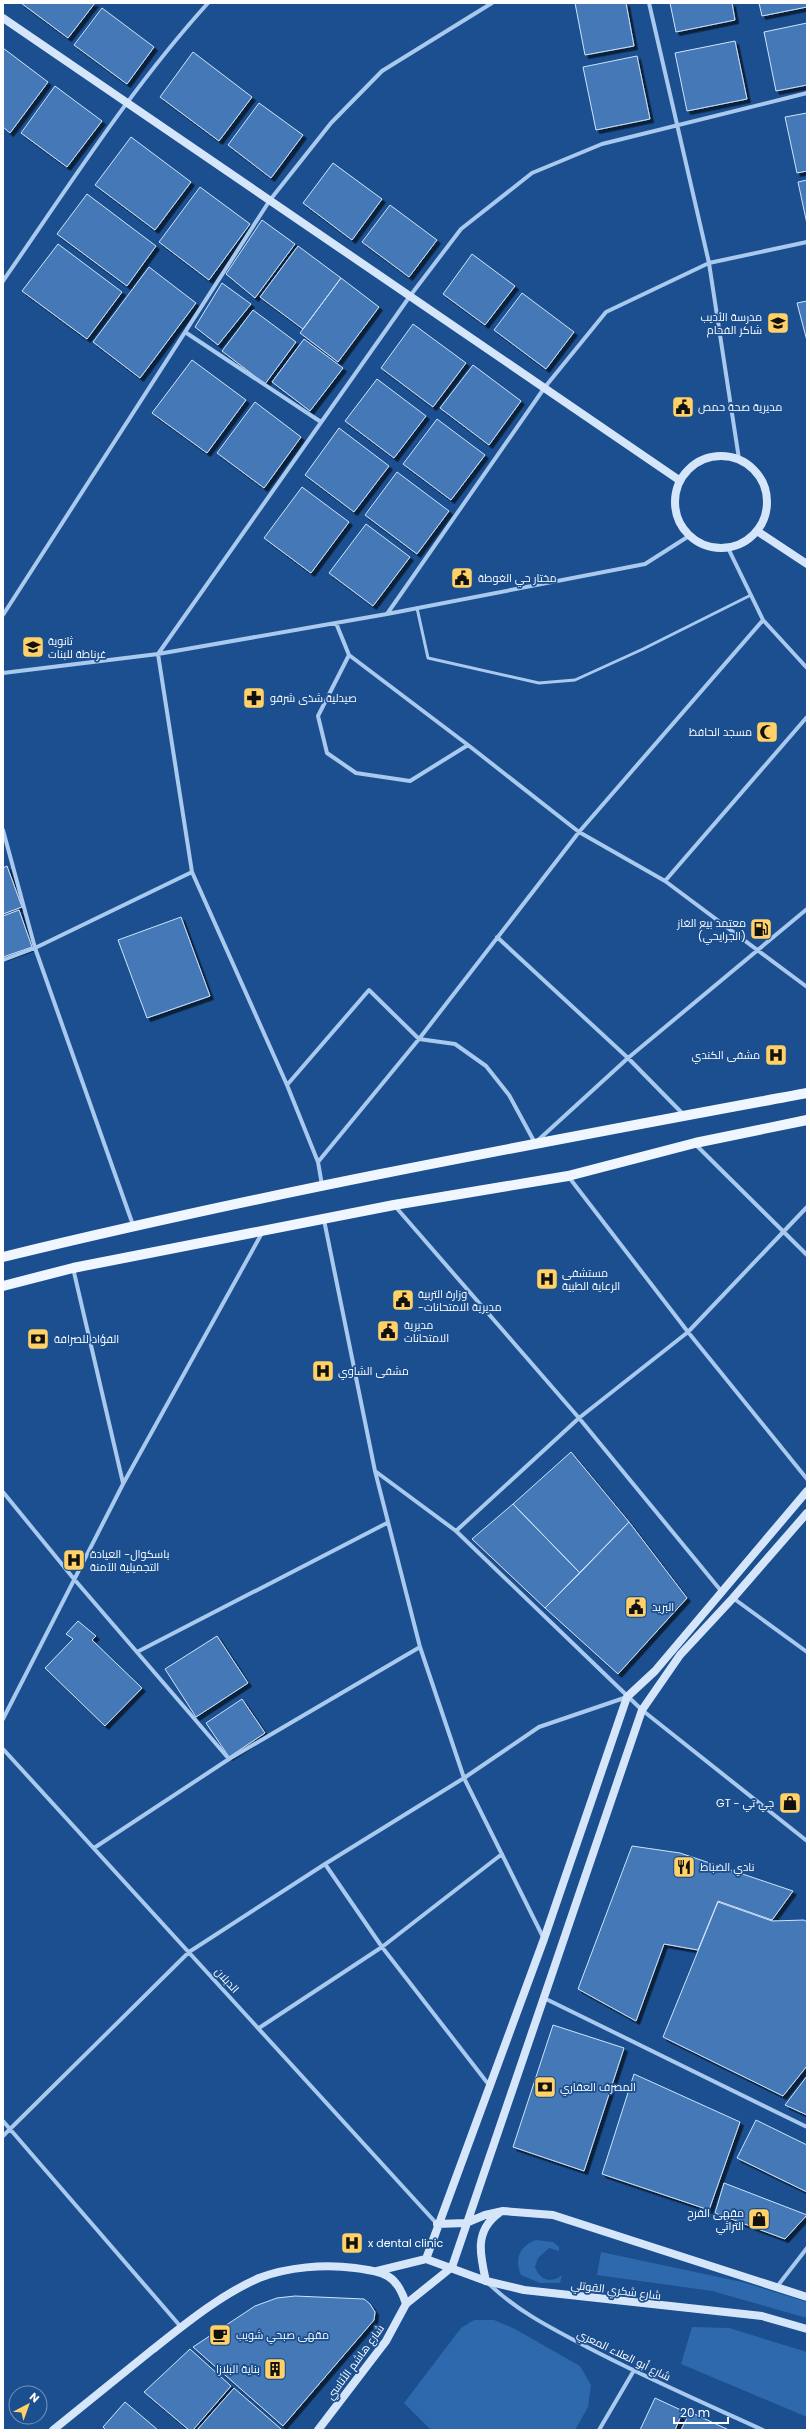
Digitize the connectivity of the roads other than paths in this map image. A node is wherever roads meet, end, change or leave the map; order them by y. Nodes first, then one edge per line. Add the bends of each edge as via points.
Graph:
1 (208, 3) edge
2 (492, 3) edge
3 (649, 3) edge
4 (3, 18) edge
5 (807, 93) edge
6 (127, 103) junction
7 (679, 125) junction
8 (270, 200) junction
9 (807, 242) edge
10 (709, 263) junction
11 (3, 281) edge
12 (410, 296) junction
13 (185, 332) junction
14 (545, 387) junction
15 (321, 422) junction
16 (739, 459) junction
17 (679, 480) junction
18 (758, 531) junction
19 (689, 536) junction
20 (728, 548) junction
21 (807, 564) edge
22 (751, 595) junction
23 (416, 608) junction
24 (387, 614) junction
25 (3, 615) edge
26 (763, 620) junction
27 (336, 623) junction
28 (158, 654) junction
29 (349, 655) junction
30 (807, 668) edge
31 (3, 673) edge
32 (807, 717) edge
33 (468, 745) junction
34 (3, 830) edge
35 (579, 832) junction
36 (192, 872) junction
37 (665, 881) junction
38 (807, 909) edge
39 (497, 937) junction
40 (35, 948) junction
41 (758, 951) junction
42 (3, 960) edge
43 (807, 987) edge
44 (419, 1040) junction
45 (628, 1058) junction
46 (287, 1085) junction
47 (807, 1093) edge
48 (685, 1116) junction
49 (807, 1120) edge
50 (535, 1143) junction
51 (695, 1143) junction
52 (318, 1162) junction
53 (568, 1176) junction
54 (322, 1185) junction
55 (394, 1205) junction
56 (807, 1207) edge
57 (324, 1219) junction
58 (132, 1225) junction
59 (263, 1231) junction
60 (785, 1232) junction
61 (807, 1255) edge
62 (3, 1257) edge
63 (73, 1268) junction
64 (3, 1286) edge
65 (688, 1332) junction
66 (579, 1418) junction
67 (375, 1471) junction
68 (807, 1479) edge
69 (123, 1484) junction
70 (807, 1491) edge
71 (3, 1492) edge
72 (807, 1513) edge
73 (388, 1523) junction
74 (456, 1531) junction
75 (74, 1579) junction
76 (722, 1592) junction
77 (733, 1598) junction
78 (420, 1647) junction
79 (137, 1652) junction
80 (807, 1652) edge
81 (627, 1697) junction
82 (642, 1710) junction
83 (3, 1719) edge
84 (3, 1749) edge
85 (229, 1759) junction
86 (464, 1778) junction
87 (807, 1841) edge
88 (94, 1848) junction
89 (502, 1854) junction
90 (325, 1864) junction
91 (544, 1938) junction
92 (382, 1947) junction
93 (189, 1952) junction
94 (544, 1998) junction
95 (259, 2028) junction
96 (489, 2085) junction
97 (3, 2121) edge
98 (807, 2127) edge
99 (10, 2129) junction
100 (3, 2136) edge
101 (503, 2211) junction
102 (466, 2223) junction
103 (437, 2224) junction
104 (807, 2248) edge
105 (426, 2259) junction
106 (452, 2267) junction
107 (377, 2271) junction
108 (486, 2281) junction
109 (776, 2288) junction
110 (807, 2297) edge
111 (406, 2304) junction
112 (181, 2327) junction
113 (807, 2329) edge
114 (633, 2372) junction
115 (53, 2430) edge
116 (318, 2430) edge
117 (599, 2430) edge
118 (763, 2430) edge

1 - 6 street via 171,44
2 - 8 street via 382,71 331,123
3 - 7 street
4 - 6 main road
5 - 7 street
6 - 8 main road
6 - 11 street
7 - 10 street
7 - 12 street via 602,144 532,173 461,229
8 - 12 main road
8 - 13 street
9 - 10 street
10 - 14 street via 606,312
10 - 16 street
12 - 14 main road
12 - 15 street
13 - 15 street
13 - 25 street
14 - 17 main road
14 - 24 street
15 - 28 street
16 - 17 main road via 726,455 699,460 688,468
16 - 18 main road via 751,466 766,490 768,504 765,518
17 - 19 main road via 675,494 675,509 680,523
18 - 20 main road via 739,545
18 - 21 main road
19 - 20 main road via 700,544
19 - 23 street via 645,564
20 - 22 street
22 - 23 lane via 575,680 539,683 428,658
22 - 26 street
23 - 24 street
24 - 27 street
26 - 30 street
26 - 35 street
27 - 28 street
27 - 29 street
28 - 31 street
28 - 36 street
29 - 33 street
29 - 33 street via 318,716 327,752 356,773 410,781
32 - 37 street
33 - 35 street
34 - 40 street
35 - 37 street
35 - 39 street
36 - 40 street
36 - 46 street
37 - 41 street
38 - 41 street
39 - 44 street
39 - 45 street
40 - 42 street
40 - 58 street
41 - 43 street
41 - 45 street
44 - 46 street via 369,990
44 - 50 street via 455,1044 486,1066 509,1095
44 - 52 street
45 - 48 street
45 - 50 street
46 - 52 street
47 - 48 main road
48 - 50 main road
49 - 51 main road
50 - 54 main road
51 - 53 main road
51 - 60 street
52 - 54 street
53 - 55 main road
53 - 65 street
54 - 58 main road
55 - 57 main road
55 - 66 street
56 - 60 street
57 - 59 main road
57 - 67 street
58 - 62 main road
59 - 63 main road
59 - 69 street
60 - 61 street
60 - 65 street
63 - 64 main road
63 - 69 street
65 - 66 street
65 - 68 street
66 - 74 street
66 - 76 street
67 - 73 street
67 - 74 street
69 - 75 street
70 - 76 main road
71 - 75 street
72 - 77 main road
73 - 78 street
73 - 79 street
74 - 81 street
75 - 79 street
75 - 83 street
76 - 81 main road via 655,1671
77 - 80 street
77 - 82 main road via 680,1655
78 - 85 street
78 - 86 street
79 - 85 street
81 - 82 street
81 - 86 street via 539,1728
81 - 91 main road
82 - 87 street
82 - 94 main road
84 - 88 street, الدبلان
85 - 88 street
86 - 89 street
86 - 90 street
88 - 93 street, الدبلان
89 - 91 street
89 - 92 street
90 - 92 street
90 - 93 street
91 - 96 main road
92 - 95 street
92 - 96 street
93 - 95 street, الدبلان
93 - 99 street
94 - 98 street
94 - 102 main road
95 - 103 street, الدبلان
96 - 103 main road
97 - 99 street
99 - 100 street
99 - 112 street
101 - 102 main road
101 - 108 main road via 491,2219 483,2231 479,2245
101 - 109 main road via 553,2215
102 - 103 main road
102 - 106 main road
103 - 105 main road
104 - 109 street
105 - 106 main road, شارع شكري القوتلي
105 - 107 main road
106 - 108 main road, شارع شكري القوتلي
106 - 111 main road
107 - 111 main road via 388,2275 397,2283
107 - 112 main road via 318,2267 260,2278 231,2292
108 - 113 main road, شارع شكري القوتلي via 524,2290 762,2316
108 - 114 street, شارع أبو العلاء المعري via 530,2317
109 - 110 main road
111 - 116 main road, شارع هاشم الأتاسي via 386,2341
112 - 115 main road
114 - 117 street
114 - 118 street, شارع أبو العلاء المعري

